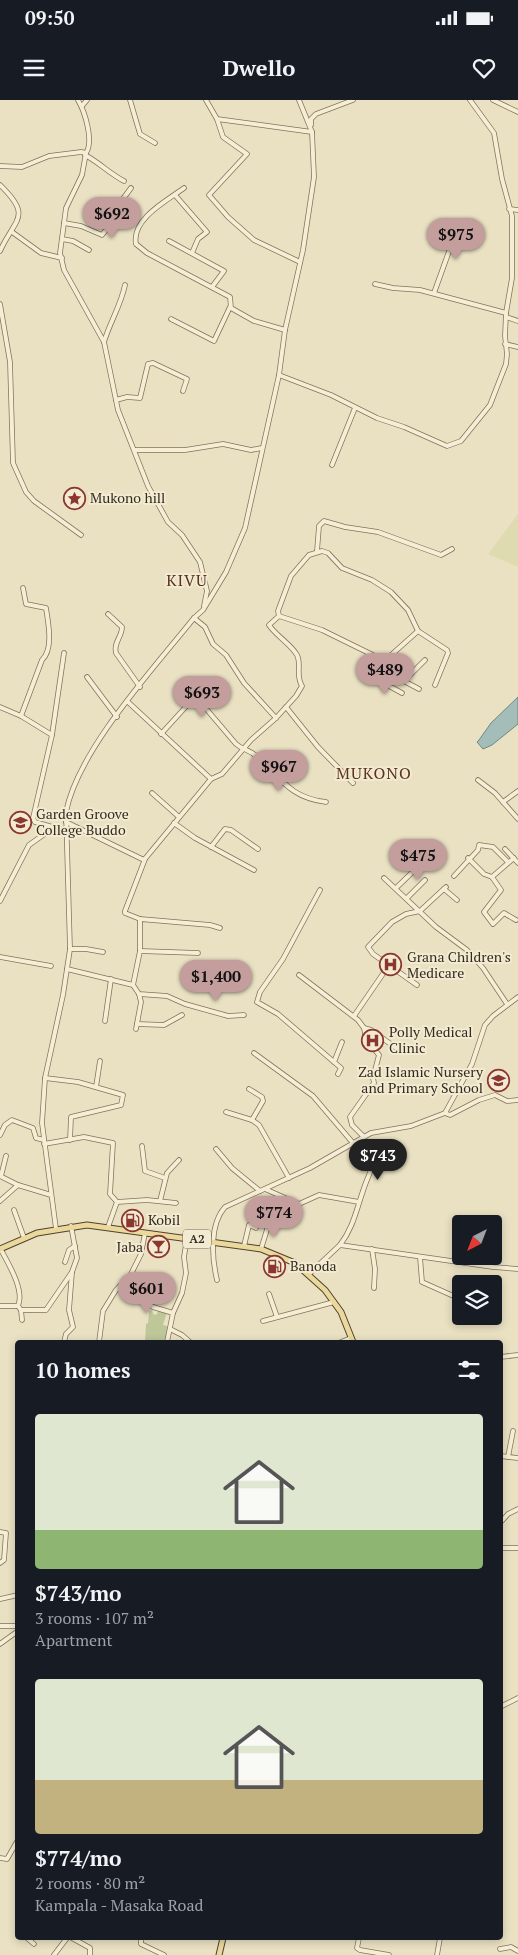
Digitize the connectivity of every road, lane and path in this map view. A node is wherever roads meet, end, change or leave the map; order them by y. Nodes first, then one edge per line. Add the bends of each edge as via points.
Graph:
1 (78, 100) edge
2 (87, 100) edge
3 (130, 100) edge
4 (206, 100) edge
5 (299, 100) edge
6 (353, 100) edge
7 (470, 100) edge
8 (493, 100) edge
9 (82, 106) junction
10 (518, 112) edge
11 (217, 119) junction
12 (311, 130) junction
13 (154, 143) dead end
14 (86, 154) junction
15 (0, 166) edge
16 (124, 181) dead end
17 (0, 185) edge
18 (131, 188) dead end
19 (184, 188) dead end
20 (175, 195) junction
21 (510, 209) junction
22 (518, 210) edge
23 (460, 221) dead end
24 (64, 223) junction
25 (12, 232) junction
26 (62, 240) junction
27 (169, 241) dead end
28 (512, 247) junction
29 (518, 248) edge
30 (89, 250) dead end
31 (0, 251) edge
32 (192, 253) junction
33 (62, 258) junction
34 (300, 262) junction
35 (375, 284) dead end
36 (125, 285) dead end
37 (212, 287) junction
38 (434, 293) junction
39 (0, 304) edge
40 (230, 307) junction
41 (1, 312) edge
42 (506, 315) junction
43 (171, 319) dead end
44 (518, 320) edge
45 (285, 330) junction
46 (104, 342) junction
47 (505, 344) junction
48 (518, 347) edge
49 (279, 375) junction
50 (182, 391) dead end
51 (116, 400) junction
52 (355, 408) junction
53 (262, 448) junction
54 (135, 450) junction
55 (332, 465) dead end
56 (81, 535) dead end
57 (452, 549) dead end
58 (317, 551) junction
59 (23, 588) dead end
60 (203, 610) junction
61 (108, 614) dead end
62 (279, 616) junction
63 (194, 618) junction
64 (418, 631) junction
65 (64, 653) dead end
66 (385, 659) junction
67 (425, 660) dead end
68 (383, 670) junction
69 (88, 677) dead end
70 (404, 681) junction
71 (435, 685) dead end
72 (140, 687) junction
73 (419, 690) dead end
74 (402, 693) dead end
75 (128, 702) junction
76 (0, 707) edge
77 (286, 707) junction
78 (21, 716) junction
79 (117, 717) junction
80 (276, 718) junction
81 (161, 734) junction
82 (52, 735) junction
83 (243, 750) junction
84 (211, 779) junction
85 (478, 780) dead end
86 (353, 783) dead end
87 (518, 791) edge
88 (152, 793) dead end
89 (326, 802) dead end
90 (503, 802) junction
91 (179, 817) junction
92 (518, 818) edge
93 (66, 822) junction
94 (174, 824) junction
95 (52, 828) junction
96 (66, 832) junction
97 (211, 847) junction
98 (258, 849) dead end
99 (505, 849) dead end
100 (468, 858) junction
101 (514, 858) junction
102 (145, 859) junction
103 (426, 859) dead end
104 (508, 862) junction
105 (518, 863) edge
106 (254, 870) dead end
107 (454, 876) dead end
108 (492, 877) junction
109 (384, 878) dead end
110 (425, 880) dead end
111 (396, 888) junction
112 (320, 890) dead end
113 (407, 898) junction
114 (457, 900) dead end
115 (0, 901) edge
116 (420, 911) junction
117 (140, 919) junction
118 (516, 920) dead end
119 (220, 928) dead end
120 (70, 949) junction
121 (140, 951) junction
122 (103, 952) dead end
123 (198, 953) dead end
124 (0, 957) edge
125 (389, 965) junction
126 (51, 966) dead end
127 (68, 969) junction
128 (299, 975) dead end
129 (111, 979) junction
130 (133, 985) junction
131 (417, 985) dead end
132 (139, 994) junction
133 (518, 997) edge
134 (507, 1004) junction
135 (182, 1015) dead end
136 (244, 1015) dead end
137 (354, 1016) junction
138 (105, 1021) dead end
139 (137, 1024) junction
140 (364, 1028) junction
141 (136, 1029) dead end
142 (342, 1042) dead end
143 (399, 1050) dead end
144 (254, 1053) dead end
145 (100, 1061) dead end
146 (334, 1062) junction
147 (338, 1074) dead end
148 (45, 1078) junction
149 (96, 1087) junction
150 (249, 1088) dead end
151 (518, 1100) edge
152 (226, 1112) dead end
153 (445, 1113) junction
154 (252, 1120) junction
155 (0, 1135) edge
156 (364, 1137) junction
157 (70, 1140) junction
158 (44, 1142) junction
159 (353, 1143) junction
160 (142, 1146) dead end
161 (216, 1149) dead end
162 (376, 1154) dead end
163 (6, 1156) dead end
164 (179, 1160) dead end
165 (1, 1176) edge
166 (165, 1178) junction
167 (289, 1178) junction
168 (18, 1185) junction
169 (262, 1190) junction
170 (51, 1195) junction
171 (0, 1201) edge
172 (160, 1201) junction
173 (117, 1202) junction
174 (359, 1202) junction
175 (176, 1203) dead end
176 (14, 1210) dead end
177 (269, 1223) dead end
178 (71, 1226) junction
179 (108, 1227) junction
180 (256, 1228) dead end
181 (56, 1229) junction
182 (144, 1233) junction
183 (187, 1237) junction
184 (24, 1238) junction
185 (213, 1242) junction
186 (340, 1245) junction
187 (74, 1246) junction
188 (244, 1246) junction
189 (0, 1249) edge
190 (261, 1249) junction
191 (372, 1249) junction
192 (420, 1257) junction
193 (65, 1262) dead end
194 (518, 1269) edge
195 (72, 1272) junction
196 (309, 1274) junction
197 (217, 1280) dead end
198 (120, 1286) junction
199 (374, 1288) dead end
200 (269, 1294) dead end
201 (452, 1295) edge
202 (334, 1302) junction
203 (0, 1306) edge
204 (20, 1308) junction
205 (173, 1313) junction
206 (277, 1317) junction
207 (22, 1320) dead end
208 (263, 1321) dead end
209 (170, 1330) junction
210 (64, 1340) edge
211 (99, 1340) edge
212 (168, 1340) edge
213 (188, 1340) edge
214 (352, 1340) edge
215 (518, 1355) edge
216 (503, 1356) edge
217 (512, 1431) dead end
218 (503, 1456) edge
219 (508, 1457) junction
220 (518, 1458) edge
221 (518, 1509) edge
222 (503, 1520) edge
223 (0, 1532) edge
224 (503, 1548) edge
225 (518, 1548) edge
226 (0, 1563) edge
227 (15, 1596) edge
228 (0, 1599) edge
229 (0, 1626) edge
230 (15, 1626) edge
231 (15, 1632) edge
232 (0, 1644) edge
233 (518, 1698) edge
234 (503, 1706) edge
235 (15, 1845) edge
236 (0, 1858) edge
237 (29, 1940) edge
238 (65, 1940) edge
239 (76, 1940) edge
240 (140, 1940) edge
241 (221, 1940) edge
242 (359, 1940) edge
243 (440, 1940) edge
244 (34, 1944) dead end
245 (500, 1950) dead end
246 (518, 1951) edge
247 (54, 1955) edge
248 (90, 1955) edge
249 (164, 1955) edge
250 (219, 1955) edge
251 (389, 1955) edge
252 (438, 1955) edge

1 - 9 street
2 - 9 street
3 - 13 street via 140,134
4 - 11 street
5 - 12 street
6 - 12 street via 316,114 311,119
7 - 21 street via 494,133
8 - 10 street
9 - 14 street via 88,127
11 - 12 street
11 - 34 street via 223,137 247,154 209,195 254,240
12 - 34 street via 314,178
14 - 15 street via 49,156 22,167
14 - 16 street
14 - 24 street via 82,175 71,196
17 - 25 street via 18,206 19,214
18 - 24 street via 111,215 102,235
19 - 20 street
20 - 32 street via 207,232 198,239
20 - 37 street via 141,224 135,243 147,253
21 - 22 street
21 - 28 street
23 - 38 street
24 - 26 street
25 - 31 street
25 - 33 street via 41,253
26 - 30 street via 72,241
26 - 33 street
27 - 32 street
28 - 29 street
28 - 42 street via 512,278
32 - 37 street via 224,271
33 - 46 street via 68,279
34 - 45 street
35 - 38 street
36 - 46 street
37 - 40 street via 231,298
38 - 42 street
39 - 41 street
40 - 43 street via 214,341
40 - 45 street via 254,321
41 - 56 street via 10,362 13,463 26,492 34,501
42 - 44 street
42 - 47 street
45 - 49 street
46 - 51 street
47 - 48 street
47 - 52 street via 506,364 490,405 457,444 447,446
49 - 52 street via 304,383
49 - 53 street
50 - 51 street via 187,379 152,363 148,364 140,398
51 - 54 street via 125,431
52 - 55 street
53 - 54 street via 251,450 223,444 185,450
53 - 60 street via 245,528 234,557
54 - 60 street via 158,506 200,562 207,591
57 - 58 street via 441,555 378,532 324,521 319,524
58 - 62 street via 309,555 291,576
58 - 64 street via 328,553 342,568 392,592 408,610
59 - 78 street via 26,604 46,608 49,642
60 - 63 street
61 - 72 street via 122,627 114,646 116,653
62 - 66 street via 322,630
62 - 77 street via 269,626 296,652 299,661 297,674 302,686
63 - 72 street
63 - 80 street via 205,627 213,644 226,655 244,683
64 - 66 street
64 - 71 street via 448,653
65 - 82 street
66 - 68 street
67 - 70 street
68 - 70 street
68 - 74 street via 378,680
69 - 79 street
70 - 73 street
72 - 75 street
75 - 79 street
75 - 81 street
76 - 78 street
77 - 80 street
77 - 86 street
78 - 82 street
79 - 93 street via 78,773 68,799
80 - 83 street
81 - 83 street via 197,698
81 - 84 street
82 - 95 street via 33,818 36,823
83 - 84 street via 222,774
83 - 89 street via 254,754 283,784 301,796
84 - 91 street
85 - 90 street
87 - 90 street
88 - 91 street
90 - 92 street
91 - 94 street
93 - 96 street
93 - 102 street
94 - 97 street
94 - 102 street
95 - 96 street
95 - 115 street via 29,845
96 - 120 street
97 - 98 street via 225,829
97 - 106 street
99 - 101 street
100 - 104 street via 479,845 493,847
100 - 107 street
100 - 108 street via 484,874
101 - 104 street
101 - 105 street
102 - 117 street via 125,910 125,913
103 - 111 street
104 - 108 street
108 - 118 street via 501,890 484,912 486,916 493,924 504,913
109 - 111 street
110 - 113 street
111 - 113 street
112 - 146 street via 257,1002 278,1014
113 - 116 street
114 - 116 street via 445,888
116 - 125 street via 392,922 368,947
116 - 134 street via 475,959
117 - 119 street
117 - 121 street
120 - 122 street
120 - 127 street
121 - 123 street
121 - 130 street
124 - 126 street
125 - 131 street
125 - 137 street
127 - 129 street
127 - 148 street
128 - 137 street
129 - 130 street
129 - 138 street
130 - 132 street
132 - 136 street via 167,996 228,1016
132 - 139 street
133 - 134 street
134 - 153 street via 485,1026 472,1064
135 - 139 street via 164,1025
137 - 140 street
139 - 141 street
140 - 143 street
140 - 156 street via 366,1039 379,1055 374,1083 350,1117 352,1125
142 - 146 street
144 - 159 street via 313,1096
145 - 149 street
146 - 147 street via 341,1068
148 - 149 street
148 - 158 street
149 - 157 street via 122,1094 121,1105 71,1116
150 - 154 street via 262,1097 263,1102
151 - 153 street via 507,1102 495,1095 450,1115
152 - 154 street
153 - 156 street via 411,1126
154 - 167 street via 266,1134
155 - 158 street via 12,1120 33,1128 36,1138
156 - 159 street
157 - 158 street
157 - 173 street via 94,1138 113,1143 110,1194
158 - 170 street
159 - 167 street
160 - 166 street via 145,1171
161 - 169 street via 232,1168
162 - 174 street via 373,1171
163 - 165 street
164 - 166 street
165 - 168 street
166 - 172 street
167 - 169 street
168 - 170 street
168 - 171 street
169 - 174 street via 299,1204 319,1195
169 - 185 street via 225,1207
170 - 181 street
172 - 173 street
172 - 175 street
173 - 179 street
174 - 186 street via 355,1219
176 - 184 street
177 - 190 street
178 - 179 main road, A2
178 - 181 main road, A2
178 - 187 street
179 - 182 main road, A2
180 - 188 street via 249,1225
181 - 184 main road, A2
182 - 183 main road, A2
182 - 198 street via 141,1254
183 - 185 main road, A2
183 - 205 street via 185,1280
184 - 189 main road, A2
185 - 188 main road, A2
185 - 197 street
186 - 191 street
186 - 196 street
187 - 193 street
187 - 195 street via 77,1258
188 - 190 main road, A2
189 - 204 street via 17,1283
190 - 196 main road, A2 via 295,1263
191 - 192 street
191 - 199 street
192 - 194 street
192 - 201 street via 422,1282
195 - 204 street via 46,1310
195 - 210 street via 69,1310 73,1327
196 - 202 main road, A2
198 - 205 street via 153,1307
198 - 211 street via 103,1311
200 - 206 street
202 - 206 street
202 - 214 main road, A2
203 - 204 street
204 - 207 street
205 - 209 street
206 - 208 street
209 - 212 street
209 - 213 street
215 - 216 street
217 - 219 street
218 - 219 street
219 - 220 street
221 - 222 street
223 - 226 street via 6,1532 4,1560
224 - 225 street
227 - 228 street
229 - 230 street
231 - 232 street
233 - 234 street
235 - 236 street via 7,1858
237 - 244 street
238 - 247 street
239 - 248 street via 90,1948
240 - 249 street via 141,1944
241 - 250 main road
242 - 251 street via 357,1948 360,1950
243 - 252 street
245 - 246 street via 511,1947

